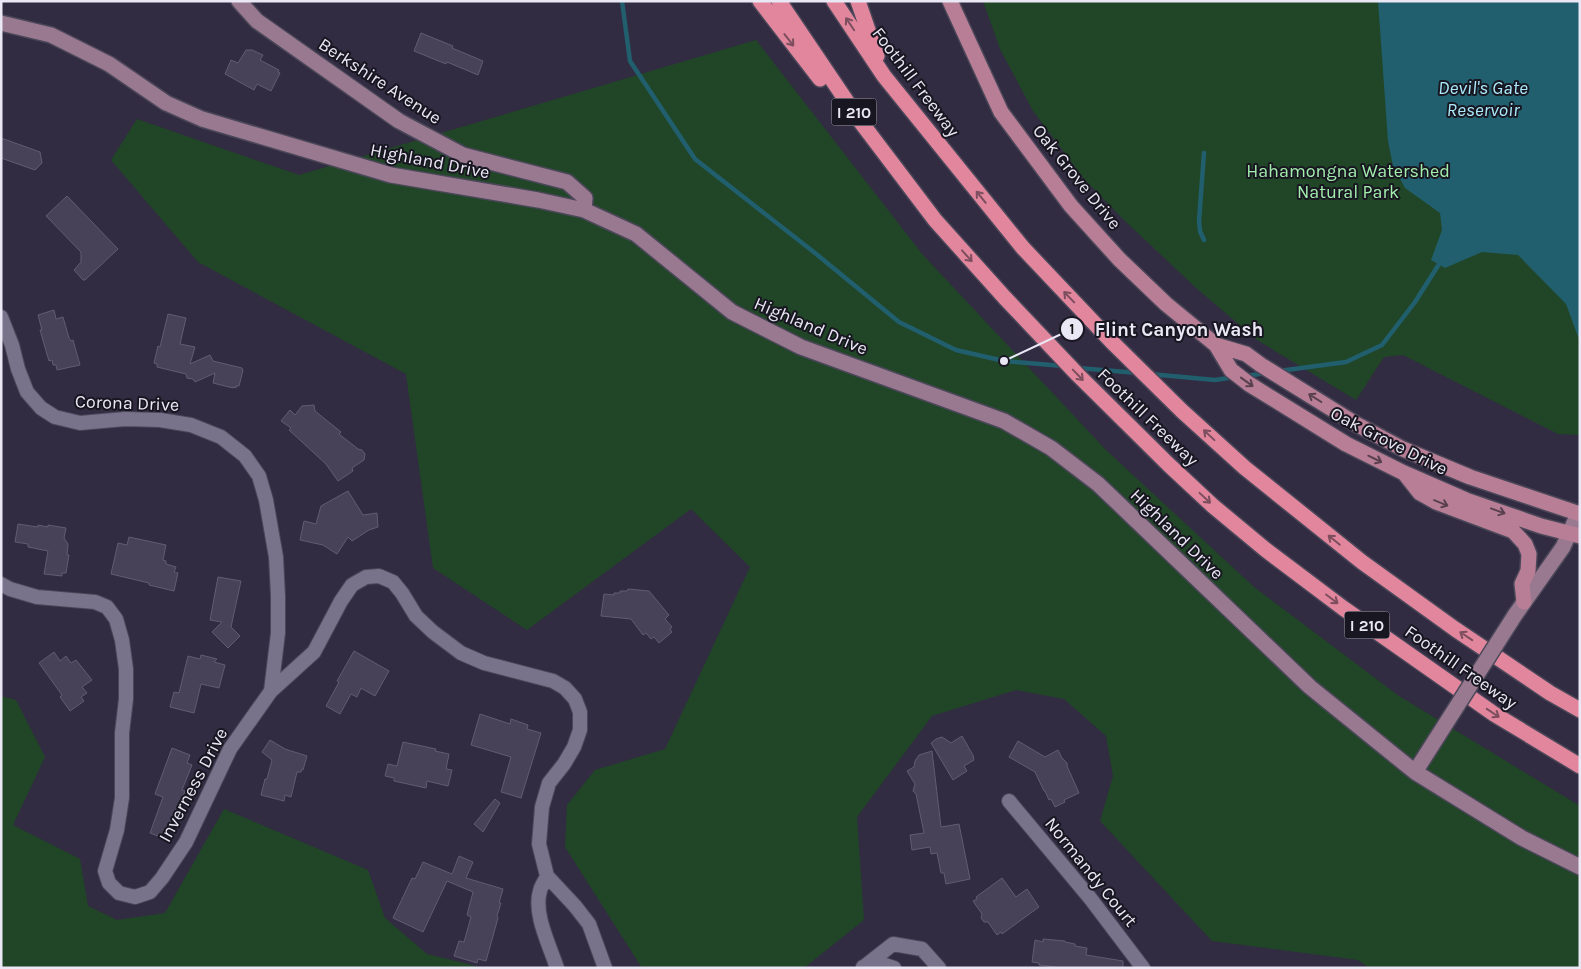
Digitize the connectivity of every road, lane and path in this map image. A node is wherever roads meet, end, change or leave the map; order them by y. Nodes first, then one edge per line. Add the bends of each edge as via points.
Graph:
1 (239, 1) edge
2 (760, 1) edge
3 (779, 1) edge
4 (834, 1) edge
5 (858, 1) edge
6 (950, 1) edge
7 (1, 23) edge
8 (884, 76) junction
9 (584, 210) junction
10 (935, 220) junction
11 (1, 318) edge
12 (1216, 345) junction
13 (1404, 473) junction
14 (1579, 514) edge
15 (1574, 535) edge
16 (1, 584) edge
17 (1519, 609) junction
18 (271, 691) junction
19 (1580, 710) edge
20 (1580, 766) edge
21 (1415, 772) junction
22 (1009, 801) dead end
23 (1580, 867) edge
24 (547, 876) junction
25 (863, 967) edge
26 (558, 968) edge
27 (605, 968) edge
28 (894, 968) edge
29 (939, 968) edge
30 (1143, 968) edge

1 - 9 street, Berkshire Avenue via 257,21 399,121 463,155 567,182 585,198
2 -> 10 highway via 850,119
3 - 10 highway, Foothill Freeway / I 210 via 860,121
8 -> 4 highway, Foothill Freeway / I 210
5 - 8 highway
6 - 12 main road, Oak Grove Drive via 1001,112 1071,206 1119,259
7 - 9 street, Highland Drive via 51,35 109,64 166,103 202,119 391,175
19 -> 8 highway, Foothill Freeway / I 210 via 1479,645 1362,562 1245,468 1114,344 1023,248
9 - 21 street, Highland Drive via 636,234 732,312 802,347 1004,422 1051,448 1098,484 1310,687
10 -> 20 highway, Foothill Freeway / I 210 via 1078,375 1213,506 1343,608 1494,714
11 - 18 street, Corona Drive via 27,392 41,408 55,417 80,423 125,419 191,425 221,437 245,456 259,476 276,557 278,633
12 -> 13 main road, Oak Grove Drive via 1231,370 1249,384 1346,444
14 -> 12 main road, Oak Grove Drive via 1470,477 1403,449 1356,424 1246,354
13 -> 15 main road, Oak Grove Drive via 1466,500
13 -> 17 main road via 1420,493 1513,531 1524,544 1529,554 1528,571 1522,584
14 - 15 street
15 - 17 street
16 - 18 street, Inverness Drive via 37,597 95,602 107,607 116,619 126,669 126,699 122,733 122,798 106,871 109,883 119,893 135,897 150,892 162,878 186,842 230,749
17 - 21 street, bridge
18 - 24 street, Inverness Drive via 314,652 352,585 366,577 379,576 393,582 416,616 461,653 484,663 553,681 565,688 575,699 580,712 580,730 574,747 549,783 542,807 540,844
21 - 23 street, Highland Drive via 1522,838
22 - 30 street, Normandy Court
24 - 26 street via 540,891 539,908
24 - 27 street via 589,924
25 - 28 street via 885,965
25 - 29 street via 893,944 922,949

